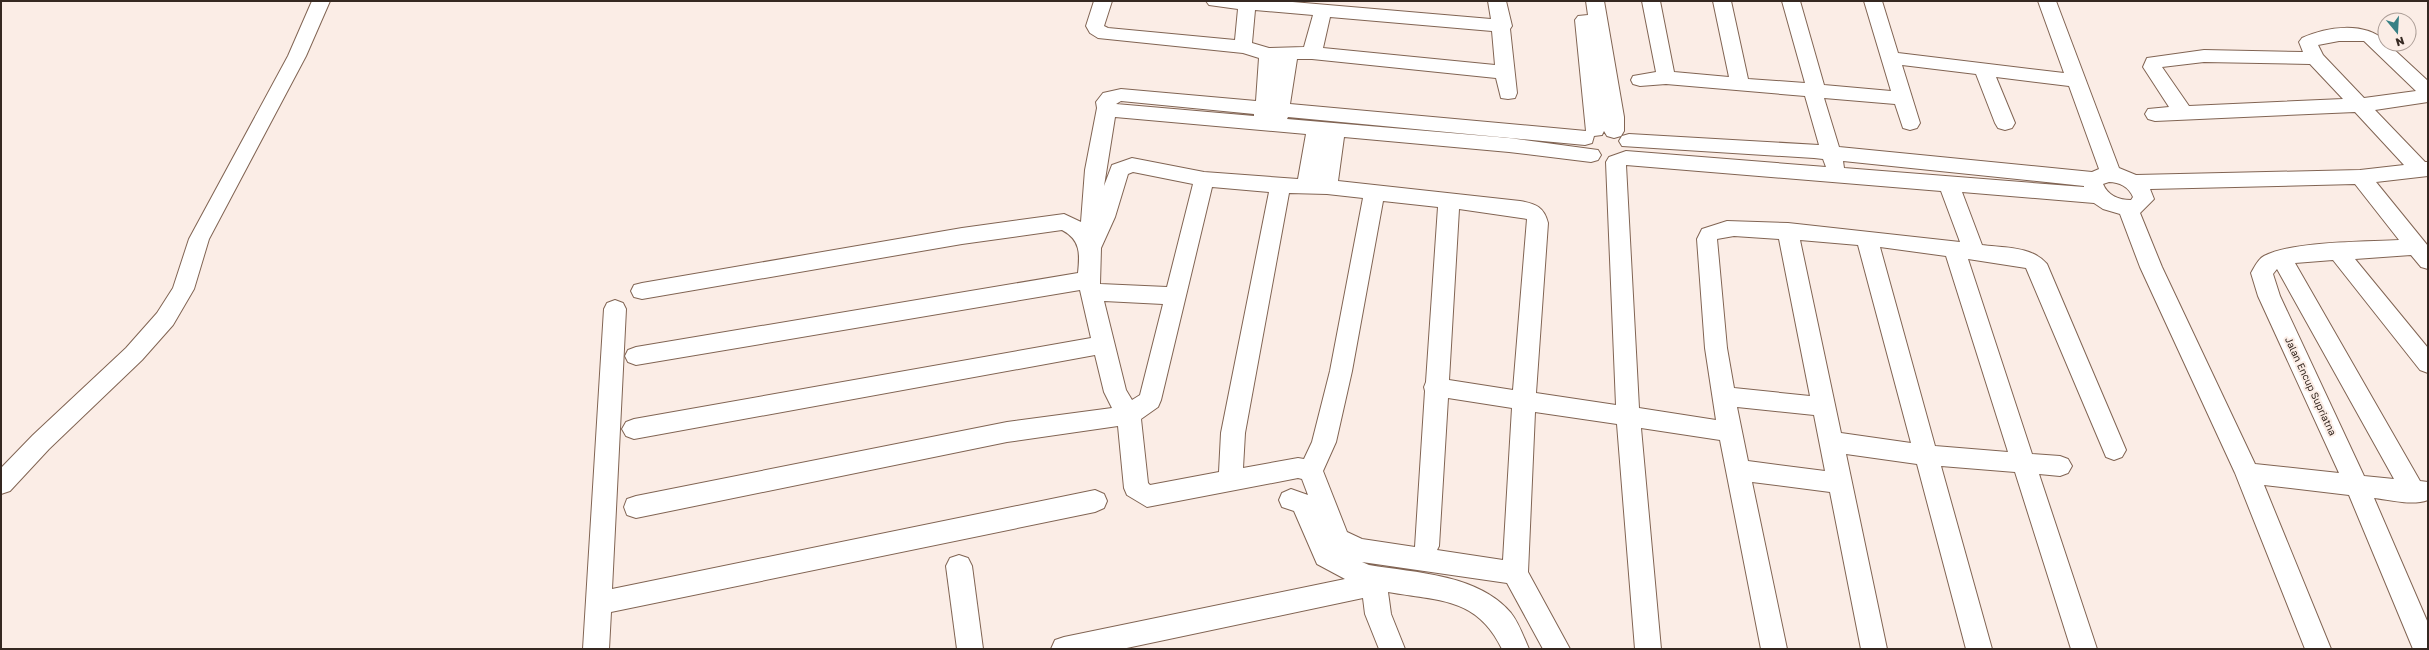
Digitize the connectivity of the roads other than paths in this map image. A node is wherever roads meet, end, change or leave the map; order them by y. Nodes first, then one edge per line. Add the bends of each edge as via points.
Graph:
1 (321, 1) edge
2 (1103, 1) edge
3 (1215, 1) edge
4 (1497, 1) edge
5 (1651, 1) edge
6 (1722, 1) edge
7 (1791, 1) edge
8 (1873, 1) edge
9 (2047, 1) edge
10 (1273, 3) edge
11 (1589, 4) edge
12 (1248, 6) junction
13 (1323, 11) junction
14 (1503, 26) junction
15 (1243, 47) junction
16 (1312, 53) junction
17 (1269, 54) junction
18 (1288, 55) junction
19 (1891, 58) junction
20 (2315, 58) junction
21 (1983, 69) junction
22 (1503, 72) junction
23 (1666, 78) junction
24 (1640, 80) dead end
25 (2077, 81) junction
26 (1740, 84) junction
27 (1810, 92) junction
28 (2428, 92) edge
29 (1508, 93) dead end
30 (2428, 96) edge
31 (1903, 98) junction
32 (2360, 105) junction
33 (2183, 112) junction
34 (2155, 114) dead end
35 (1271, 117) junction
36 (1910, 122) dead end
37 (2005, 123) dead end
38 (1326, 129) junction
39 (1590, 141) junction
40 (1621, 148) junction
41 (1823, 152) junction
42 (2425, 170) edge
43 (1828, 173) junction
44 (2360, 177) junction
45 (1204, 179) junction
46 (2133, 182) junction
47 (1948, 183) junction
48 (2101, 183) junction
49 (1280, 186) junction
50 (1307, 186) junction
51 (1327, 187) junction
52 (1374, 192) junction
53 (1449, 202) junction
54 (2128, 208) junction
55 (1788, 231) junction
56 (1867, 238) junction
57 (1090, 248) junction
58 (1964, 250) junction
59 (2337, 251) junction
60 (2423, 254) edge
61 (2281, 257) junction
62 (1090, 286) junction
63 (642, 291) dead end
64 (1175, 296) junction
65 (615, 309) dead end
66 (1104, 344) junction
67 (636, 356) dead end
68 (2428, 364) edge
69 (1436, 387) junction
70 (1724, 396) junction
71 (1524, 400) junction
72 (1824, 407) junction
73 (1129, 415) junction
74 (1628, 418) junction
75 (634, 429) dead end
76 (1730, 432) junction
77 (1831, 442) junction
78 (2114, 450) dead end
79 (1926, 455) junction
80 (2024, 463) junction
81 (2060, 466) dead end
82 (1738, 470) junction
83 (1311, 471) junction
84 (2247, 473) junction
85 (1231, 479) junction
86 (1840, 483) junction
87 (1, 484) edge
88 (2357, 486) junction
89 (2421, 491) edge
90 (1291, 500) dead end
91 (1095, 501) dead end
92 (636, 506) dead end
93 (1427, 546) dead end
94 (959, 566) dead end
95 (1515, 573) junction
96 (1377, 581) junction
97 (599, 603) junction
98 (596, 649) edge
99 (970, 649) edge
100 (1064, 649) edge
101 (1392, 649) edge
102 (1516, 649) edge
103 (1557, 649) edge
104 (1648, 649) edge
105 (1774, 649) edge
106 (1874, 649) edge
107 (1978, 649) edge
108 (2084, 649) edge
109 (2318, 649) edge
110 (2426, 649) edge

1 - 87 street via 297,56 199,239 183,289 165,319 134,354 41,442
2 - 15 street via 1095,26 1101,33
3 - 12 street
4 - 14 street
5 - 23 street
6 - 26 street
7 - 27 street
8 - 19 street
9 - 25 street
10 - 12 street
10 - 13 street
11 - 39 street
11 - 40 street
12 - 15 street
13 - 14 street
13 - 16 street
14 - 22 street
15 - 17 street
16 - 18 street
16 - 22 street
17 - 18 street
17 - 35 street
18 - 35 street
19 - 21 street
19 - 31 street
20 - 28 street via 2308,45 2310,40 2333,36 2367,36 2386,50
20 - 32 street
20 - 33 street via 2204,56 2154,62 2152,67
21 - 25 street
21 - 37 street
22 - 29 street
23 - 24 street
23 - 26 street
25 - 48 street
26 - 27 street
27 - 31 street
27 - 41 street
30 - 32 street
31 - 36 street
32 - 33 street
32 - 42 street
33 - 34 street
35 - 38 street
35 - 39 street
35 - 57 street via 1107,108 1095,170
38 - 39 street via 1509,145
38 - 50 street
38 - 51 street via 1333,154
39 - 40 street
39 - 40 street via 1603,161
40 - 41 street
40 - 43 street
40 - 74 street
41 - 43 street
41 - 48 street
42 - 44 street
43 - 47 street
44 - 46 street
44 - 60 street
45 - 49 street
45 - 57 street via 1132,165 1123,167 1119,170 1105,217
45 - 64 street
46 - 48 street
46 - 54 street via 2143,193 2144,199 2136,207
47 - 48 street
47 - 58 street
48 - 54 street via 2117,206
49 - 50 street
49 - 85 street via 1233,433
50 - 51 street
51 - 52 street
52 - 53 street
52 - 83 street via 1341,371 1324,442
53 - 69 street
53 - 71 street via 1520,208 1536,215 1538,223
54 - 84 street via 2151,267
55 - 56 street
55 - 70 street via 1723,229 1707,236 1716,348
55 - 72 street
56 - 58 street
56 - 79 street
57 - 62 street
57 - 63 street via 1078,229 1064,222 962,236
58 - 78 street via 2024,258 2033,262
58 - 80 street
59 - 60 street, Jalan Encup Supriatna
59 - 61 street, Jalan Encup Supriatna
59 - 68 street
61 - 88 street, Jalan Encup Supriatna via 2265,267 2262,273 2266,289
61 - 89 street
62 - 64 street
62 - 66 street
62 - 67 street
64 - 73 street via 1150,400
65 - 97 street
66 - 73 street via 1115,392
66 - 75 street
69 - 71 street
69 - 93 street
70 - 72 street
70 - 76 street
71 - 74 street
71 - 95 street
72 - 77 street
73 - 85 street via 1136,488 1140,493 1147,496
73 - 92 street via 1007,432
74 - 76 street
74 - 104 street
76 - 82 street
77 - 79 street
77 - 86 street
79 - 80 street
79 - 107 street
80 - 81 street
80 - 108 street
82 - 86 street
82 - 105 street
83 - 85 street via 1298,468
83 - 95 street via 1338,539 1358,550
84 - 88 street
84 - 109 street
86 - 106 street
88 - 89 street
88 - 110 street, Jalan Encup Supriatna
90 - 96 street via 1302,503 1326,556
91 - 97 street
94 - 99 street
95 - 103 street
96 - 100 street
96 - 101 street via 1375,601
96 - 102 street via 1462,593 1488,607 1503,624
97 - 98 street

